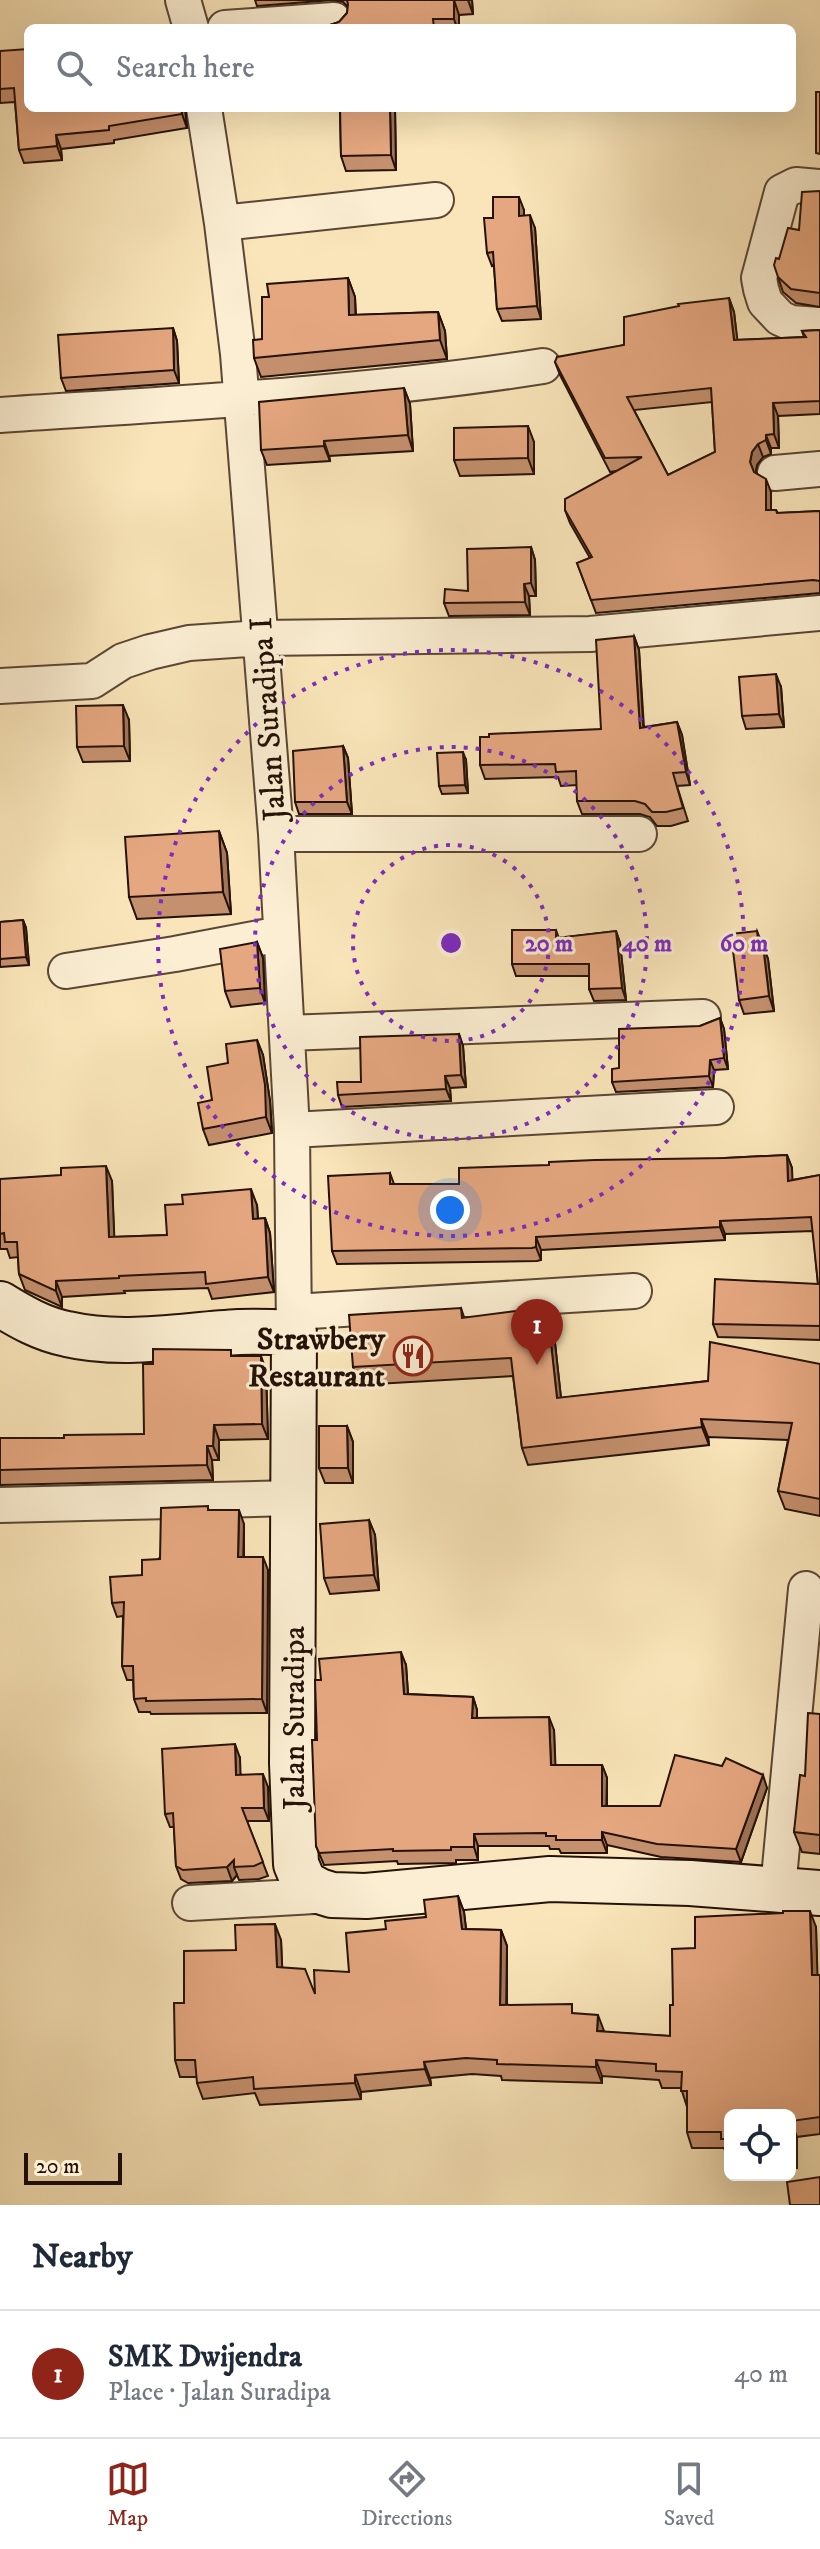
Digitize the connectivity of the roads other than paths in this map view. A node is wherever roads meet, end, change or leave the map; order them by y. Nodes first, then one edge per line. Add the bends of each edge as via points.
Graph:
1 (183, 0) edge
2 (334, 20) edge
3 (190, 24) edge
4 (280, 24) edge
5 (205, 112) edge
6 (820, 187) edge
7 (436, 200) dead end
8 (222, 223) junction
9 (820, 325) edge
10 (543, 366) dead end
11 (241, 399) junction
12 (0, 415) edge
13 (820, 469) edge
14 (775, 473) dead end
15 (820, 613) edge
16 (261, 638) junction
17 (0, 686) edge
18 (276, 834) junction
19 (639, 834) dead end
20 (280, 934) junction
21 (66, 971) dead end
22 (703, 1017) dead end
23 (287, 1033) junction
24 (716, 1107) dead end
25 (292, 1130) junction
26 (634, 1291) dead end
27 (0, 1304) edge
28 (294, 1322) junction
29 (293, 1498) junction
30 (0, 1505) edge
31 (806, 1589) dead end
32 (799, 1891) edge
33 (332, 1895) junction
34 (190, 1903) dead end

1 - 3 street
2 - 4 street
5 - 8 street, Jalan Suradipa I
6 - 9 street via 796,185 782,192 759,278 773,313 787,322
7 - 8 street
8 - 11 street, Jalan Suradipa I
10 - 11 street via 452,380
11 - 12 street
11 - 16 street, Jalan Suradipa I
13 - 14 street
15 - 16 street via 590,634
16 - 17 street via 189,643 150,652 83,683
16 - 18 street, Jalan Suradipa I
18 - 19 street
18 - 20 street, Jalan Suradipa I
20 - 21 street
20 - 23 street, Jalan Suradipa I
22 - 23 street
23 - 25 street, Jalan Suradipa I
24 - 25 street
25 - 28 street, Jalan Suradipa I
26 - 28 street
27 - 28 street via 31,1323 91,1338 163,1338
28 - 29 street, Jalan Suradipa
29 - 30 street
29 - 33 street, Jalan Suradipa via 296,1864 304,1883
31 - 32 street
32 - 33 street via 550,1879
33 - 34 street

